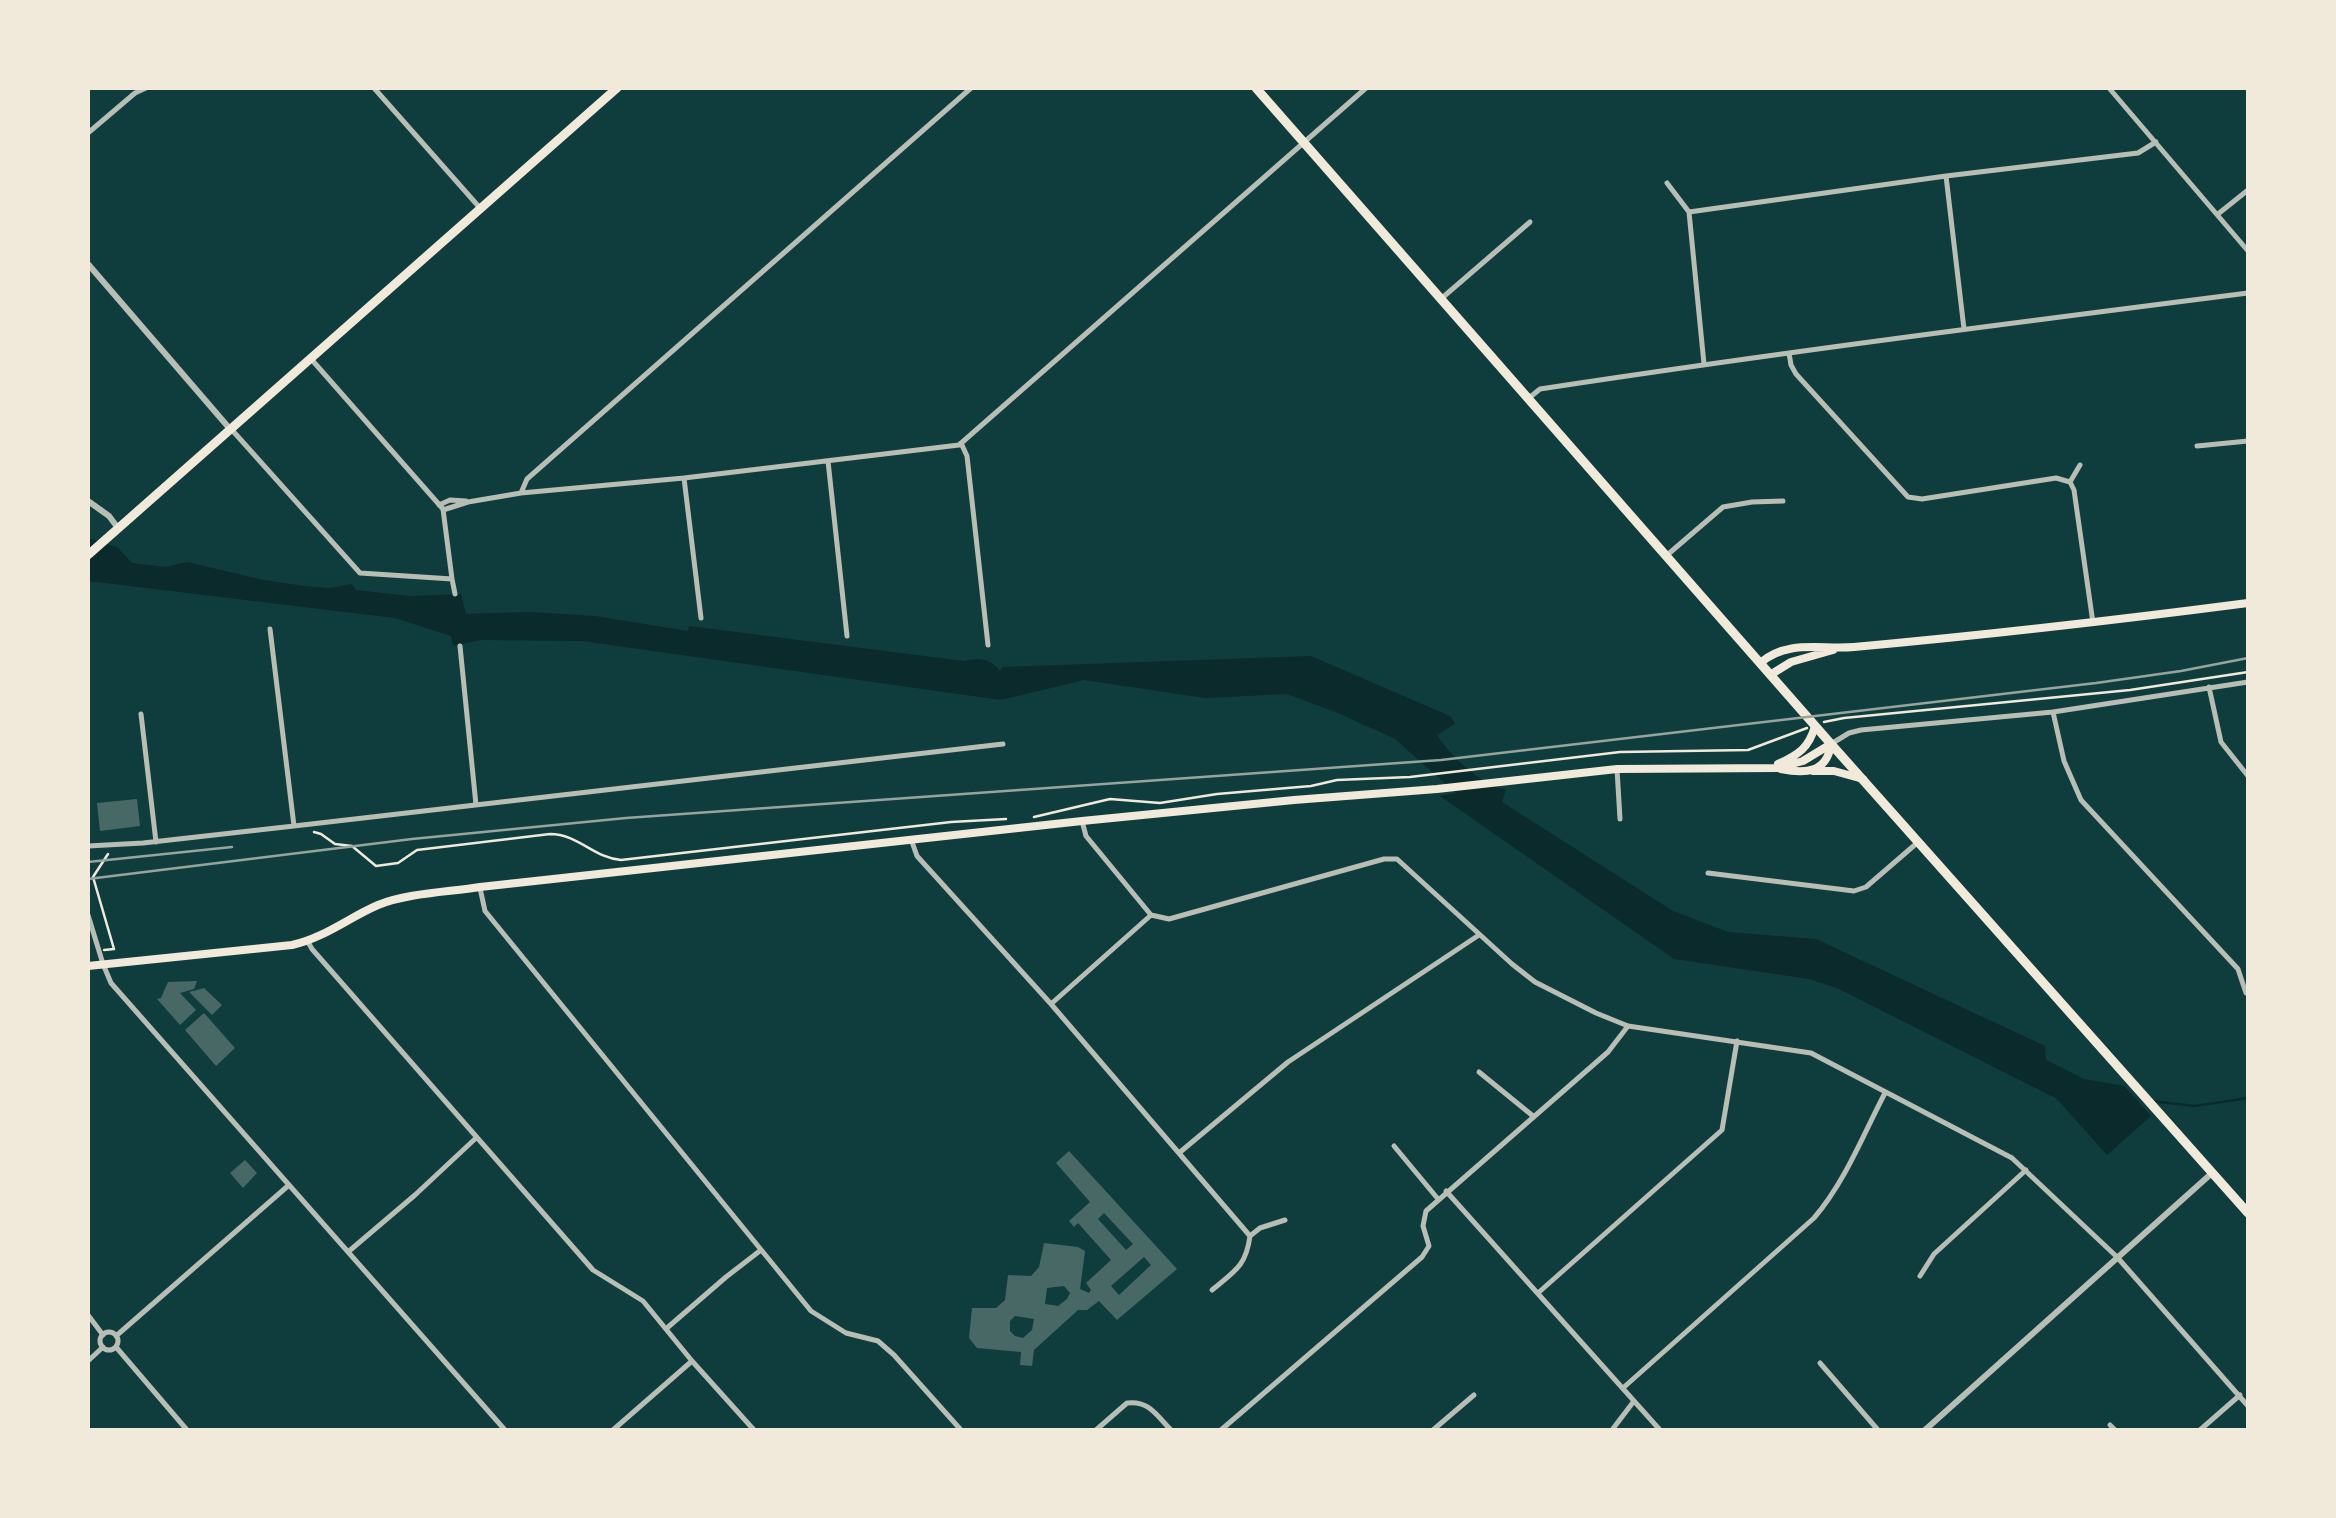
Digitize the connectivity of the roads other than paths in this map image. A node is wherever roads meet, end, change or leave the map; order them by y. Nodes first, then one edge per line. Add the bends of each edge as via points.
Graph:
1 (146, 88) edge
2 (374, 88) edge
3 (617, 88) edge
4 (971, 88) edge
5 (1256, 88) edge
6 (1366, 88) edge
7 (2109, 88) edge
8 (88, 133) edge
9 (1304, 142) junction
10 (2156, 142) junction
11 (1946, 176) junction
12 (1667, 183) dead end
13 (2248, 190) edge
14 (480, 208) junction
15 (1689, 212) junction
16 (2218, 214) junction
17 (1530, 222) dead end
18 (2248, 251) edge
19 (88, 264) edge
20 (2248, 293) edge
21 (1441, 299) junction
22 (1964, 328) junction
23 (1789, 352) junction
24 (310, 358) junction
25 (1704, 364) junction
26 (1529, 398) junction
27 (230, 429) junction
28 (2248, 442) edge
29 (961, 443) junction
30 (2197, 446) dead end
31 (828, 462) junction
32 (2080, 465) dead end
33 (684, 478) junction
34 (2070, 482) junction
35 (521, 493) junction
36 (88, 501) edge
37 (1783, 501) dead end
38 (441, 507) junction
39 (118, 528) junction
40 (88, 555) edge
41 (1666, 556) junction
42 (452, 579) junction
43 (455, 594) dead end
44 (2248, 603) edge
45 (701, 618) dead end
46 (2093, 623) junction
47 (270, 629) dead end
48 (847, 636) dead end
49 (988, 645) dead end
50 (460, 646) dead end
51 (1837, 648) junction
52 (1760, 663) junction
53 (1770, 675) junction
54 (2248, 682) edge
55 (2209, 687) junction
56 (2053, 712) junction
57 (141, 714) dead end
58 (1815, 726) junction
59 (1003, 744) dead end
60 (1832, 744) junction
61 (1773, 768) junction
62 (1616, 769) junction
63 (1804, 771) junction
64 (2248, 776) edge
65 (1863, 779) junction
66 (476, 805) junction
67 (1620, 819) dead end
68 (1082, 821) junction
69 (294, 826) junction
70 (911, 839) junction
71 (156, 842) junction
72 (1919, 842) junction
73 (88, 846) edge
74 (1708, 872) dead end
75 (480, 888) junction
76 (88, 915) edge
77 (1151, 915) junction
78 (1478, 935) junction
79 (308, 942) junction
80 (102, 964) junction
81 (88, 966) edge
82 (2246, 993) dead end
83 (1051, 1004) junction
84 (1628, 1026) junction
85 (1737, 1041) junction
86 (1479, 1072) dead end
87 (1885, 1093) junction
88 (1533, 1116) junction
89 (476, 1138) junction
90 (1394, 1146) dead end
91 (1179, 1153) junction
92 (2026, 1170) junction
93 (2212, 1173) junction
94 (289, 1185) junction
95 (1446, 1192) junction
96 (1438, 1199) junction
97 (2248, 1214) edge
98 (1285, 1220) dead end
99 (1250, 1236) junction
100 (762, 1250) junction
101 (348, 1252) junction
102 (2117, 1257) junction
103 (1920, 1276) dead end
104 (1212, 1290) dead end
105 (1538, 1292) junction
106 (88, 1315) edge
107 (667, 1328) junction
108 (103, 1335) junction
109 (116, 1336) junction
110 (104, 1347) junction
111 (116, 1347) junction
112 (88, 1361) edge
113 (692, 1361) junction
114 (1820, 1363) dead end
115 (1623, 1388) junction
116 (2240, 1394) junction
117 (1474, 1395) dead end
118 (1634, 1400) junction
119 (2248, 1406) edge
120 (187, 1430) edge
121 (506, 1430) edge
122 (613, 1430) edge
123 (754, 1430) edge
124 (961, 1430) edge
125 (1096, 1430) edge
126 (1170, 1430) edge
127 (1222, 1430) edge
128 (1433, 1430) edge
129 (1612, 1430) edge
130 (1660, 1430) edge
131 (1878, 1430) edge
132 (1925, 1430) edge
133 (2200, 1430) edge

1 - 8 street
2 - 14 street
3 - 14 main road
4 - 35 street via 527,479
5 - 9 main road
6 - 9 street
7 - 10 street
9 - 21 main road
9 - 29 street
10 - 11 street via 2138,154
10 - 16 street
11 - 15 street
11 - 22 street
12 - 15 street
13 - 16 street
14 - 24 main road
15 - 25 street
16 - 18 street
17 - 21 street
19 - 27 street
20 - 22 street
21 - 26 main road
22 - 23 street
23 - 25 street
23 - 34 street via 1796,374 1908,497 2056,478
24 - 27 main road
24 - 38 street
25 - 26 street via 1540,389
26 - 41 main road
27 - 39 main road
27 - 42 street via 359,572
28 - 30 street
29 - 31 street
29 - 49 street
31 - 33 street
31 - 48 street
32 - 34 street
33 - 35 street
33 - 45 street
34 - 46 street
35 - 38 street via 450,500
36 - 39 street
37 - 41 street via 1723,507
38 - 42 street
39 - 40 main road
41 - 52 main road
42 - 43 street
44 - 46 main road
46 - 51 main road
47 - 69 street
50 - 66 street
51 - 52 main road via 1786,649
51 - 53 main road
52 - 53 main road
53 - 58 main road
54 - 55 street
55 - 56 street
55 - 64 street via 2221,742
56 - 60 street via 1861,730
56 - 82 street via 2082,800 2238,969
57 - 71 street
58 - 60 main road
58 - 61 main road via 1801,753
59 - 66 street
60 - 61 main road
60 - 63 main road via 1825,762
60 - 65 main road
61 - 62 main road
61 - 63 main road
62 - 67 street
62 - 68 main road
63 - 65 main road
65 - 72 main road
66 - 69 street
68 - 70 main road
68 - 77 street via 1086,836
69 - 71 street
70 - 75 main road
70 - 83 street via 917,856
71 - 73 street
72 - 74 street via 1854,891
72 - 93 main road
75 - 79 main road via 392,900
75 - 100 street via 485,911
76 - 80 street
77 - 78 street via 1169,919 1397,859
77 - 83 street
78 - 84 street via 1535,982
78 - 91 street via 1288,1062
79 - 80 main road
79 - 89 street
80 - 81 main road
80 - 94 street via 112,984
83 - 91 street
84 - 85 street
84 - 88 street via 1608,1052
85 - 87 street via 1810,1053
85 - 105 street via 1722,1130
86 - 88 street
87 - 92 street
87 - 115 street via 1814,1218
88 - 95 street
89 - 101 street
89 - 107 street via 592,1270 636,1295
90 - 96 street
91 - 99 street
92 - 102 street
92 - 103 street via 1934,1254
93 - 97 main road
93 - 102 street
94 - 101 street
94 - 109 street
95 - 96 street
95 - 105 street
96 - 127 street via 1426,1211 1429,1246 1422,1257
98 - 99 street
99 - 104 street via 1247,1256
100 - 107 street
100 - 124 street via 810,1311 846,1333 878,1341
101 - 121 street
102 - 116 street
102 - 132 street
105 - 115 street
106 - 108 street
107 - 113 street
108 - 109 street
108 - 110 street
109 - 111 street
110 - 111 street
110 - 112 street
111 - 120 street
113 - 122 street
113 - 123 street
114 - 131 street
115 - 118 street
116 - 119 street
116 - 133 street
117 - 128 street
118 - 129 street
118 - 130 street
125 - 126 street via 1134,1402 1147,1404

